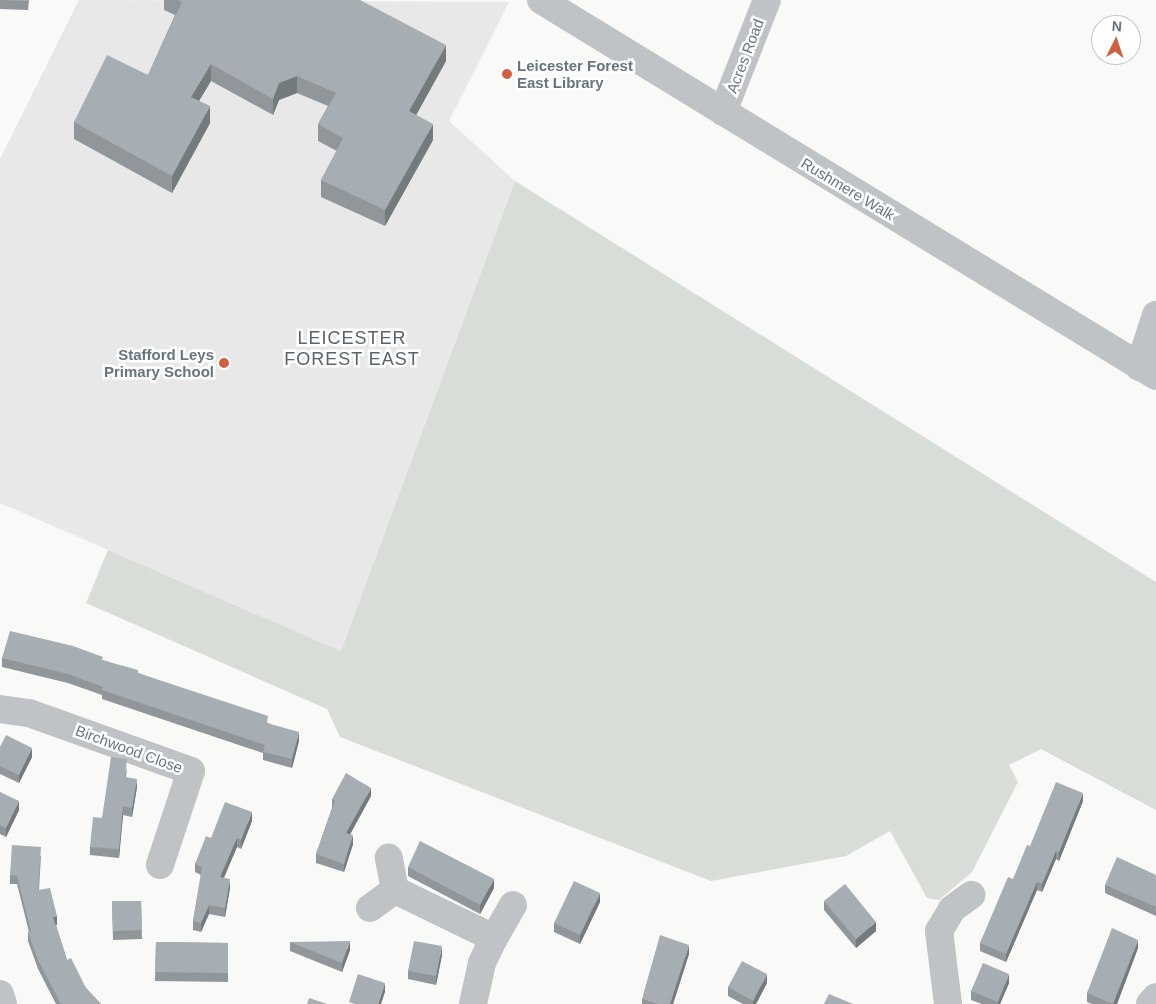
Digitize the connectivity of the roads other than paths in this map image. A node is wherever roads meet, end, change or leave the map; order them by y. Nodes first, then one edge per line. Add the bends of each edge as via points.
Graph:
1 (541, 0) edge
2 (767, 0) edge
3 (723, 112) junction
4 (1156, 315) edge
5 (1147, 371) edge
6 (0, 709) edge
7 (389, 858) dead end
8 (160, 864) dead end
9 (395, 890) junction
10 (971, 894) dead end
11 (513, 905) dead end
12 (370, 908) dead end
13 (494, 938) junction
14 (0, 994) edge
15 (1156, 997) edge
16 (3, 1004) edge
17 (473, 1004) edge
18 (948, 1004) edge
19 (1150, 1004) edge

1 - 3 street, Rushmere Walk
2 - 3 street, Acres Road
3 - 5 street, Rushmere Walk
4 - 5 street
6 - 8 street, Birchwood Close via 30,713 191,771
7 - 9 street
9 - 12 street
9 - 13 street
10 - 18 street via 952,910 939,931
11 - 13 street
13 - 17 street via 482,963
14 - 16 street
15 - 19 street

